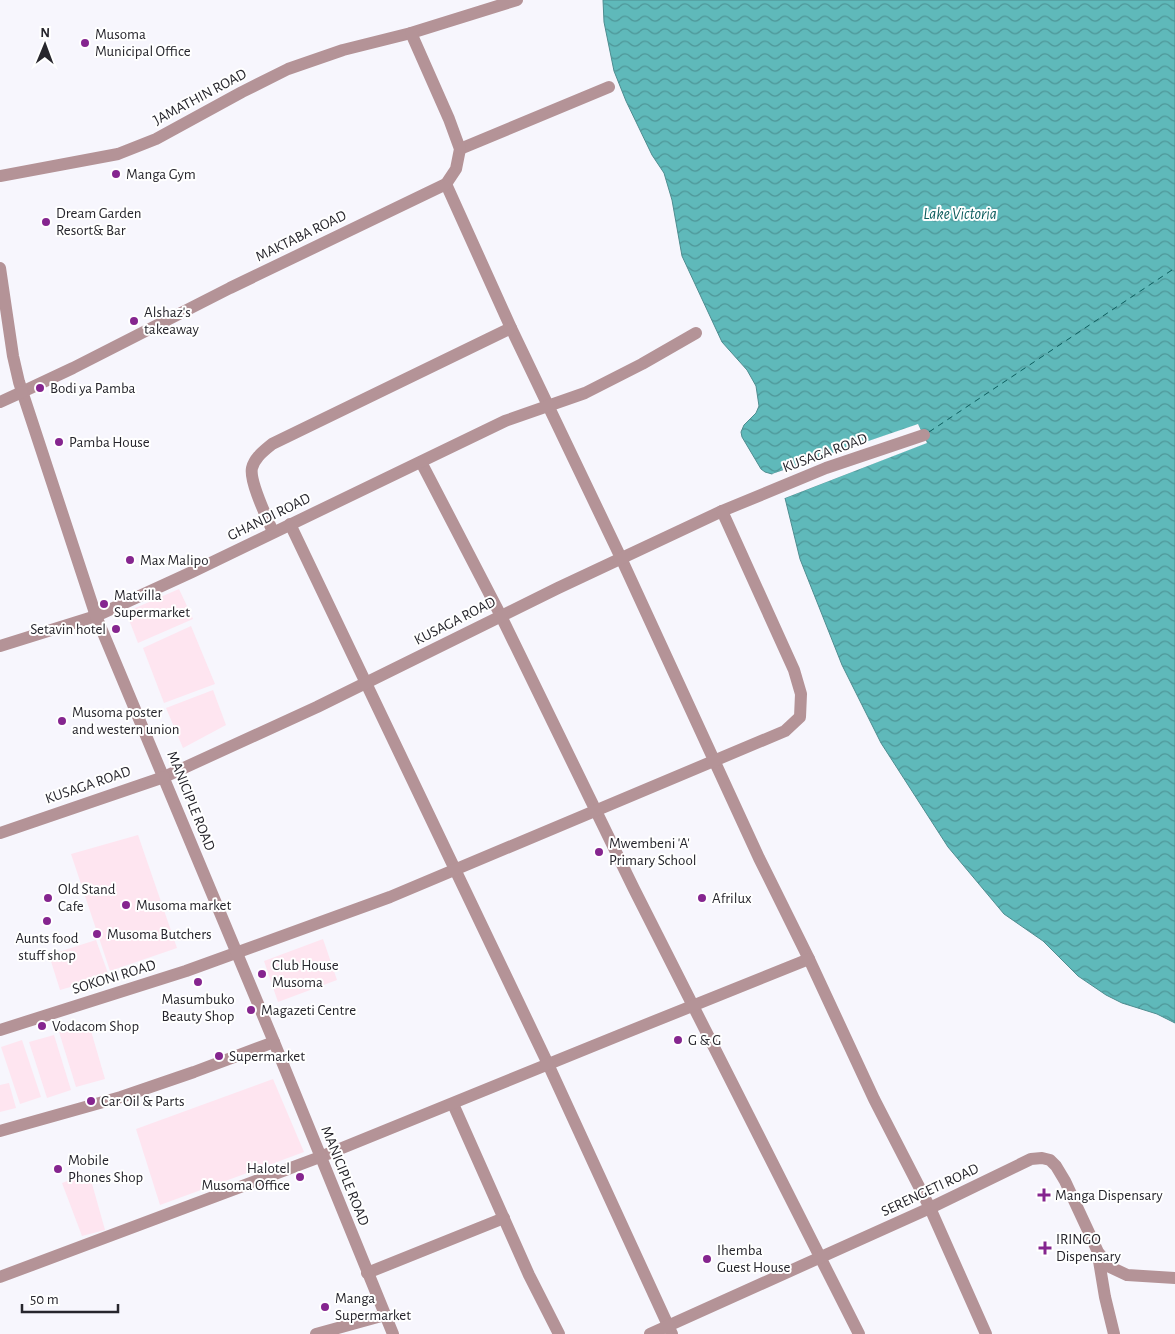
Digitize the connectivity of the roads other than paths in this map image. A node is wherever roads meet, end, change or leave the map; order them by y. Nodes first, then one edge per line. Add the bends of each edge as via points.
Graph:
1 (517, 0) edge
2 (411, 33) junction
3 (609, 87) dead end
4 (460, 149) junction
5 (0, 176) edge
6 (446, 184) junction
7 (0, 268) edge
8 (511, 328) junction
9 (696, 333) dead end
10 (22, 392) junction
11 (0, 402) edge
12 (547, 406) junction
13 (924, 435) dead end
14 (421, 462) junction
15 (722, 511) junction
16 (290, 524) junction
17 (273, 532) junction
18 (621, 558) junction
19 (96, 616) junction
20 (501, 616) junction
21 (0, 646) edge
22 (366, 683) junction
23 (716, 760) junction
24 (164, 776) junction
25 (595, 811) junction
26 (0, 833) edge
27 (454, 871) junction
28 (237, 954) junction
29 (809, 960) junction
30 (694, 1006) junction
31 (0, 1030) edge
32 (274, 1042) junction
33 (548, 1064) junction
34 (452, 1104) junction
35 (0, 1132) edge
36 (320, 1157) junction
37 (930, 1208) junction
38 (504, 1218) junction
39 (1098, 1252) junction
40 (821, 1258) junction
41 (367, 1272) junction
42 (0, 1277) edge
43 (1175, 1278) edge
44 (385, 1315) junction
45 (670, 1330) edge
46 (316, 1334) edge
47 (393, 1334) edge
48 (559, 1334) edge
49 (650, 1334) edge
50 (859, 1334) edge
51 (986, 1334) edge
52 (1114, 1334) edge

1 - 2 street, JAMATHIN ROAD
2 - 4 street
2 - 5 street, JAMATHIN ROAD via 343,50 288,70 156,139 118,154
3 - 4 street
4 - 6 street via 456,169
6 - 8 street
6 - 10 street, MAKTABA ROAD
7 - 10 street, MANICIPLE ROAD via 13,356
8 - 12 street
8 - 17 street via 272,444 258,457 252,469 253,482
9 - 12 street, GHANDI ROAD via 592,390
10 - 11 street, MAKTABA ROAD
10 - 19 street, MANICIPLE ROAD
12 - 14 street, GHANDI ROAD via 505,421
12 - 18 street
13 - 15 street, KUSAGA ROAD via 826,468
14 - 16 street, GHANDI ROAD
14 - 20 street
15 - 18 street, KUSAGA ROAD
15 - 23 street, SOKONI ROAD via 794,670 801,694 800,717 785,732
16 - 17 street, GHANDI ROAD
16 - 22 street
17 - 19 street, GHANDI ROAD
18 - 20 street, KUSAGA ROAD
18 - 23 street
19 - 21 street, GHANDI ROAD
19 - 24 street, MANICIPLE ROAD
20 - 22 street, KUSAGA ROAD
20 - 25 street
22 - 24 street, KUSAGA ROAD
22 - 27 street
23 - 25 street, SOKONI ROAD
23 - 29 street
24 - 26 street, KUSAGA ROAD
24 - 28 street, MANICIPLE ROAD
25 - 27 street, SOKONI ROAD
25 - 30 street
27 - 28 street, SOKONI ROAD
27 - 33 street
28 - 31 street, SOKONI ROAD
28 - 32 street, MANICIPLE ROAD
29 - 30 street
29 - 37 street via 874,1099
30 - 33 street
30 - 40 street
32 - 35 street via 121,1097
32 - 36 street, MANICIPLE ROAD
33 - 34 street
33 - 45 street
34 - 36 street
34 - 38 street
36 - 41 street, MANICIPLE ROAD
36 - 42 street
37 - 39 street, SERENGETI ROAD via 1031,1159 1050,1160 1065,1181
37 - 40 street, SERENGETI ROAD
37 - 51 street
38 - 41 street
38 - 48 street
39 - 43 street, SERENGETI ROAD via 1110,1267 1127,1275
39 - 52 street
40 - 45 street, SERENGETI ROAD
40 - 50 street
41 - 44 street, MANICIPLE ROAD
44 - 46 street
44 - 47 street, MANICIPLE ROAD
45 - 49 street, SERENGETI ROAD

